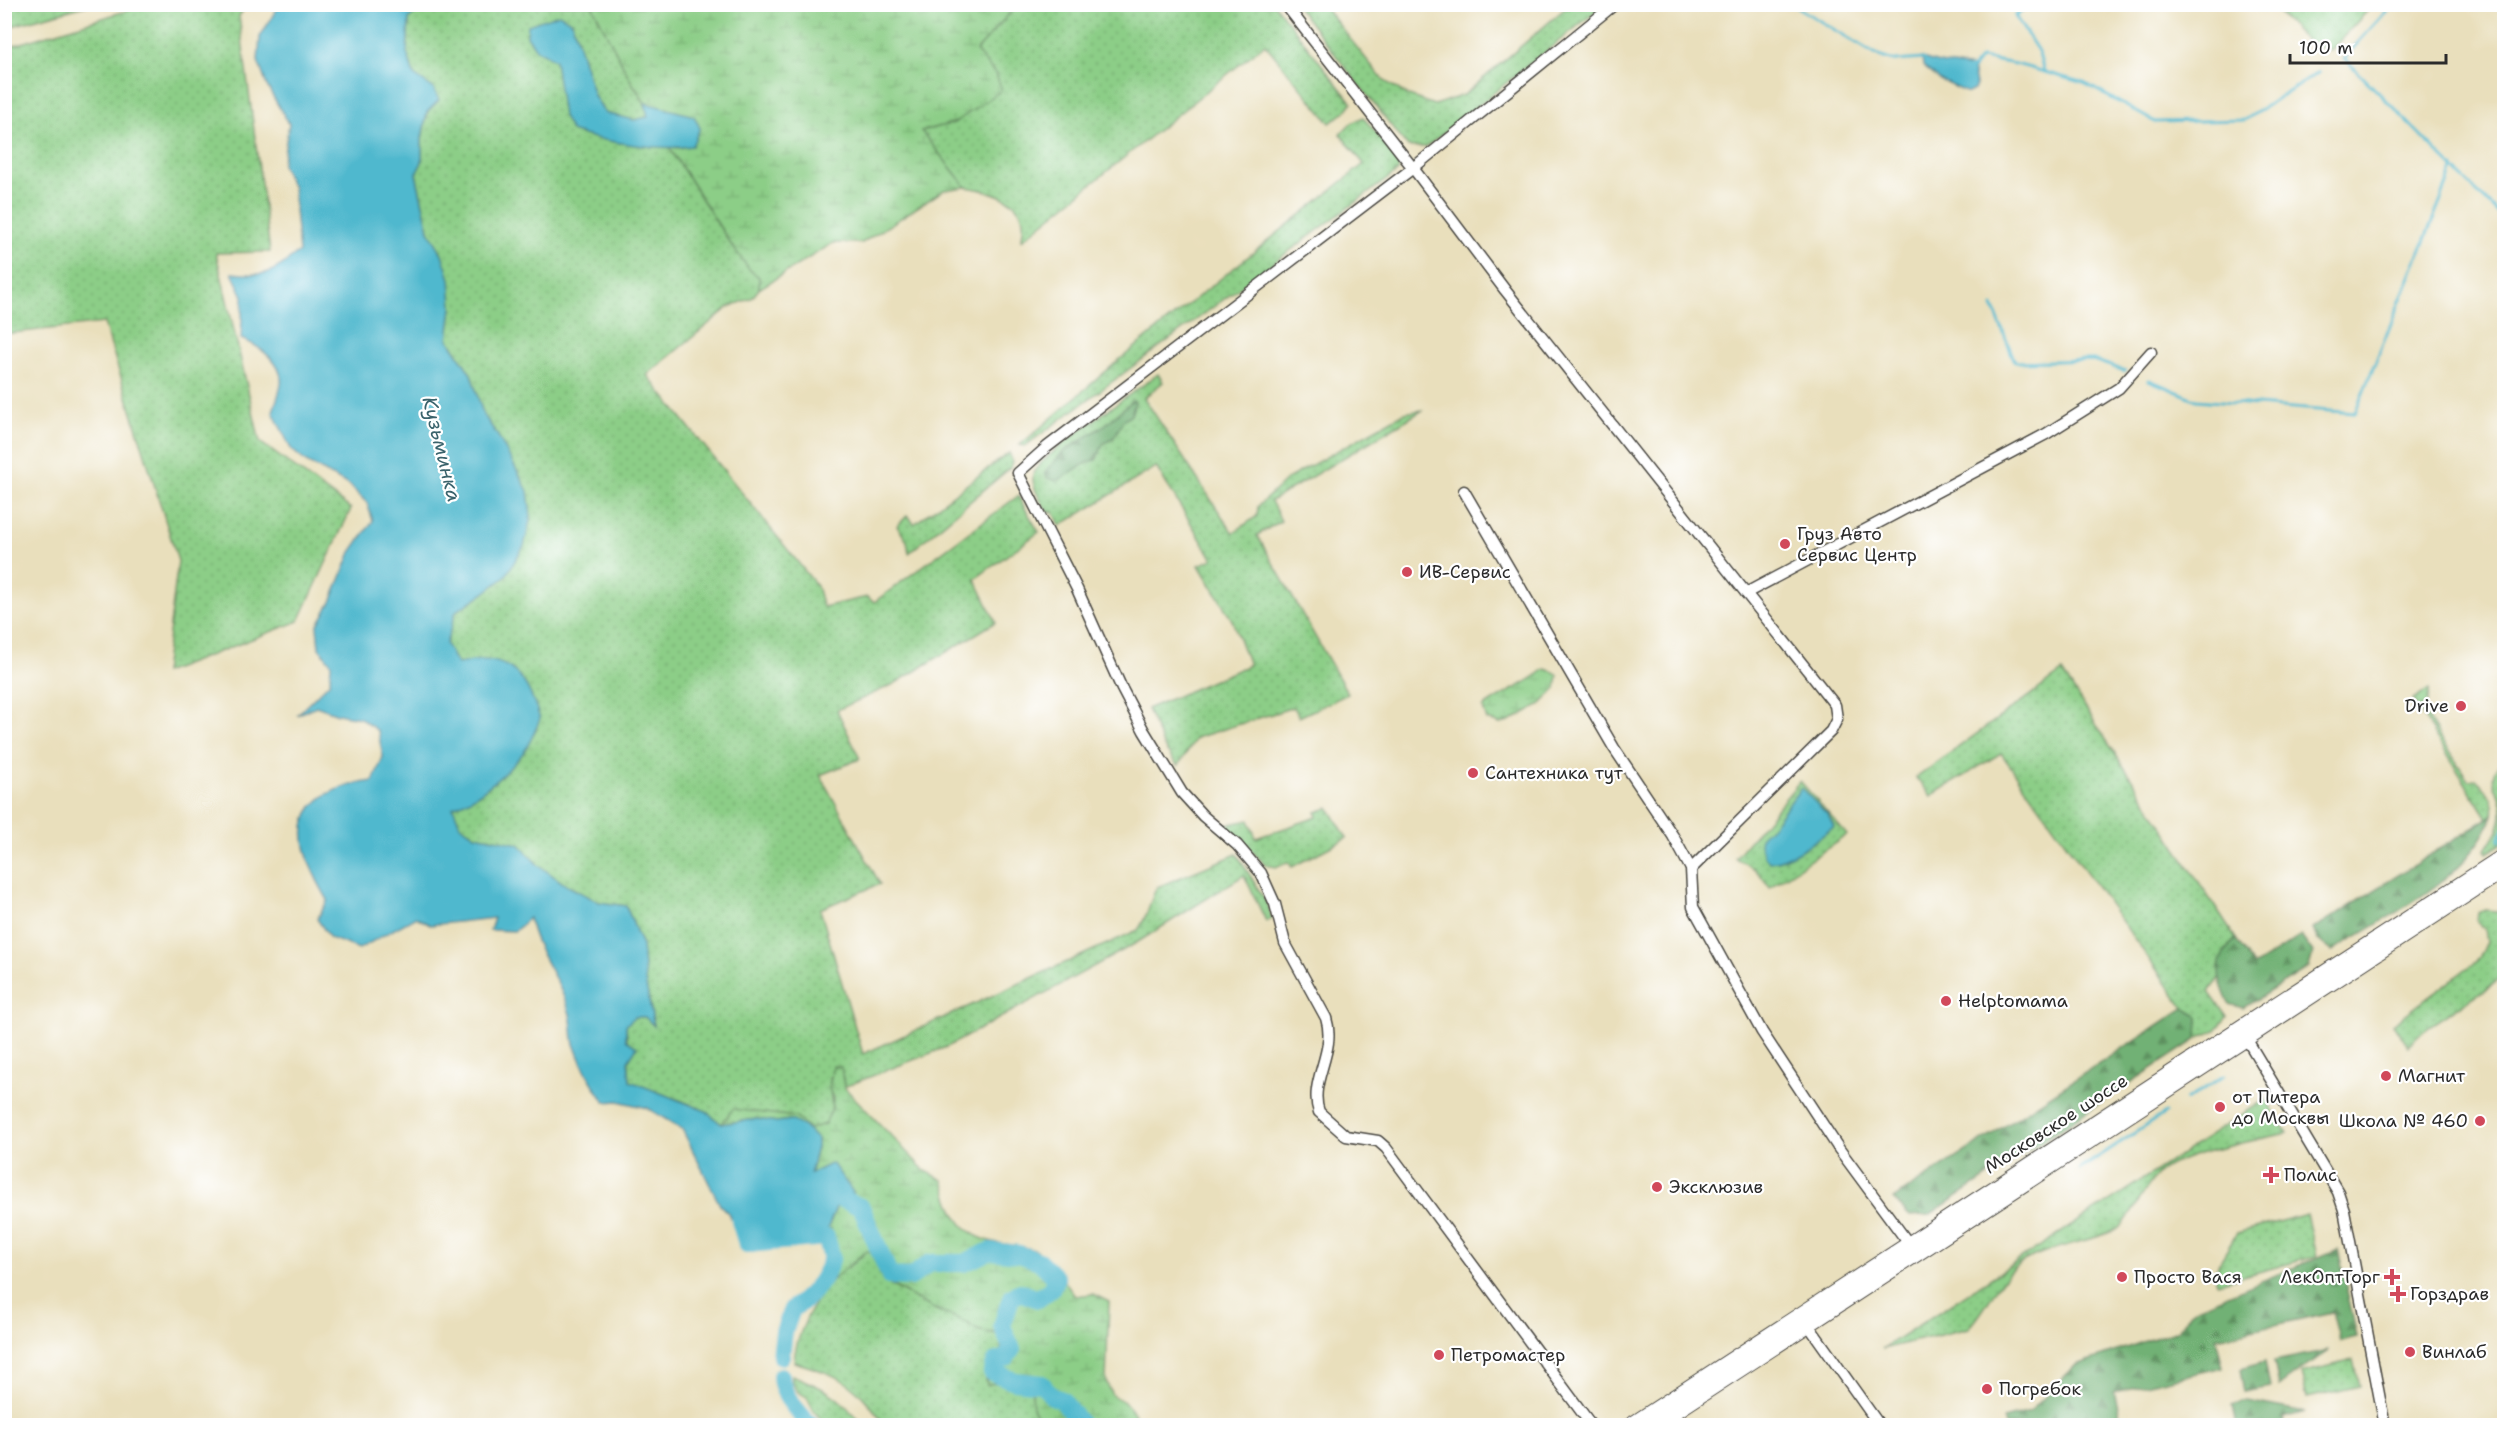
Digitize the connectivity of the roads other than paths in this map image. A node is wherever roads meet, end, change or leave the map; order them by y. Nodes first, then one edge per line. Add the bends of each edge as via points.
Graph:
1 (1285, 4) edge
2 (1615, 4) edge
3 (1413, 168) junction
4 (2151, 352) dead end
5 (1464, 491) dead end
6 (1746, 593) junction
7 (2505, 856) edge
8 (1691, 869) junction
9 (2505, 870) edge
10 (2246, 1038) junction
11 (1912, 1248) junction
12 (1804, 1320) junction
13 (1592, 1425) edge
14 (1630, 1425) edge
15 (1653, 1425) edge
16 (1880, 1425) edge
17 (2385, 1425) edge

1 - 3 street
2 - 3 street
3 - 6 street
3 - 13 street via 1018,473 1158,755 1182,794 1251,859 1268,887 1285,943 1330,1030 1316,1090 1319,1112 1346,1136 1378,1141 1386,1148
4 - 6 street via 2119,388 2046,434
5 - 8 street via 1614,748
6 - 8 street via 1835,705 1837,719 1831,731
7 - 11 highway, Московское шоссе
8 - 11 street via 1693,907 1762,1032 1839,1149
9 - 10 highway, Московское шоссе
10 - 11 highway, Московское шоссе
10 - 17 street via 2338,1192
11 - 12 highway, Московское шоссе
12 - 14 highway, Московское шоссе
12 - 15 highway, Московское шоссе
12 - 16 street

